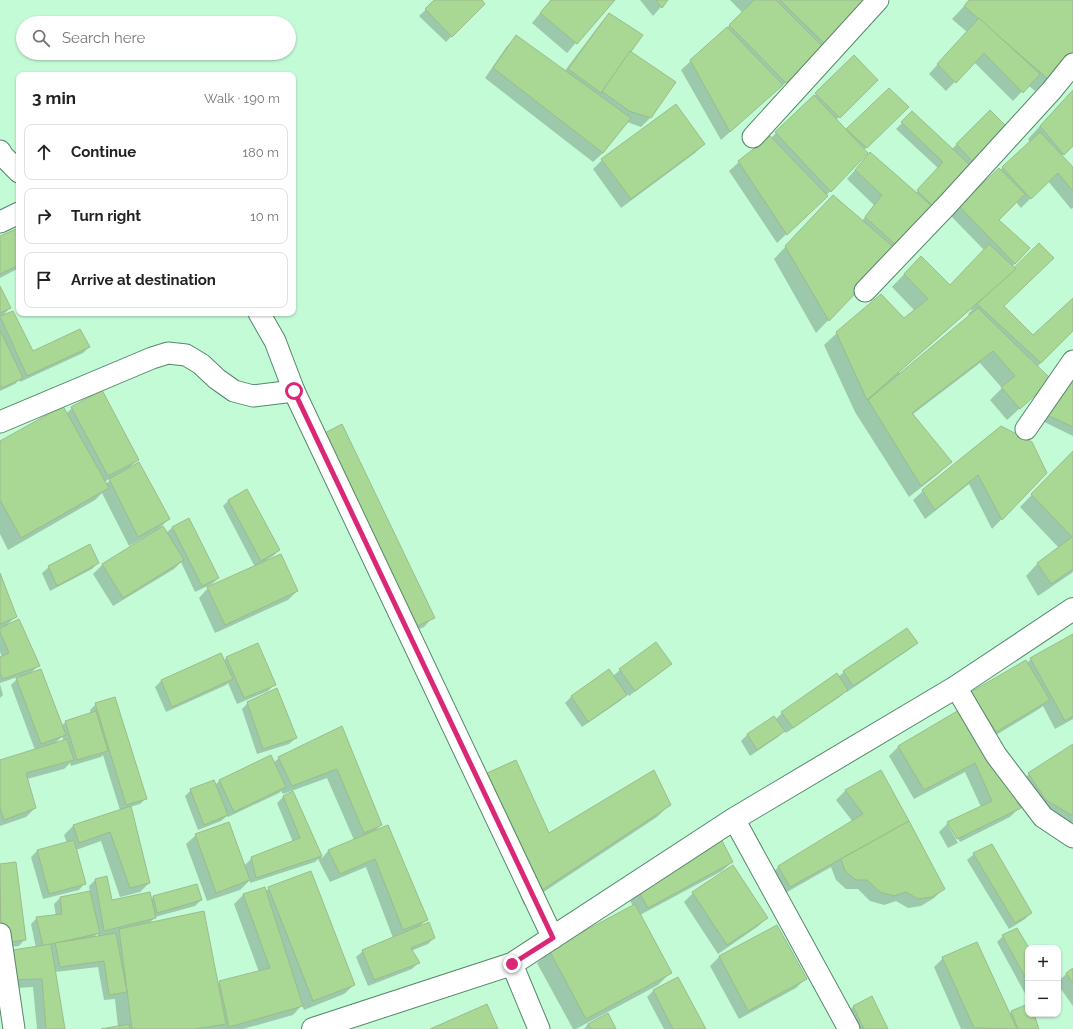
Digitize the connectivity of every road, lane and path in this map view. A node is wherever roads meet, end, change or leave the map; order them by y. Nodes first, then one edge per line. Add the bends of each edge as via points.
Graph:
1 (878, 0) edge
2 (1073, 64) edge
3 (753, 137) dead end
4 (0, 151) edge
5 (16, 169) edge
6 (16, 214) edge
7 (0, 222) edge
8 (865, 291) dead end
9 (261, 316) edge
10 (1073, 361) edge
11 (294, 391) junction
12 (0, 422) edge
13 (1026, 429) dead end
14 (1073, 610) edge
15 (956, 687) junction
16 (734, 819) junction
17 (1073, 837) edge
18 (0, 934) edge
19 (553, 938) junction
20 (512, 964) junction
21 (14, 1029) edge
22 (312, 1029) edge
23 (539, 1029) edge
24 (849, 1029) edge

1 - 3 street
2 - 8 street via 948,204
4 - 5 street
6 - 7 street
9 - 11 street via 275,341
10 - 13 street
11 - 12 street via 253,396 234,391 186,355 168,353
11 - 19 street
14 - 15 street
15 - 16 street
15 - 17 street via 996,755 1042,816
16 - 19 street
16 - 24 street
18 - 21 street
19 - 20 street
20 - 22 street
20 - 23 street

